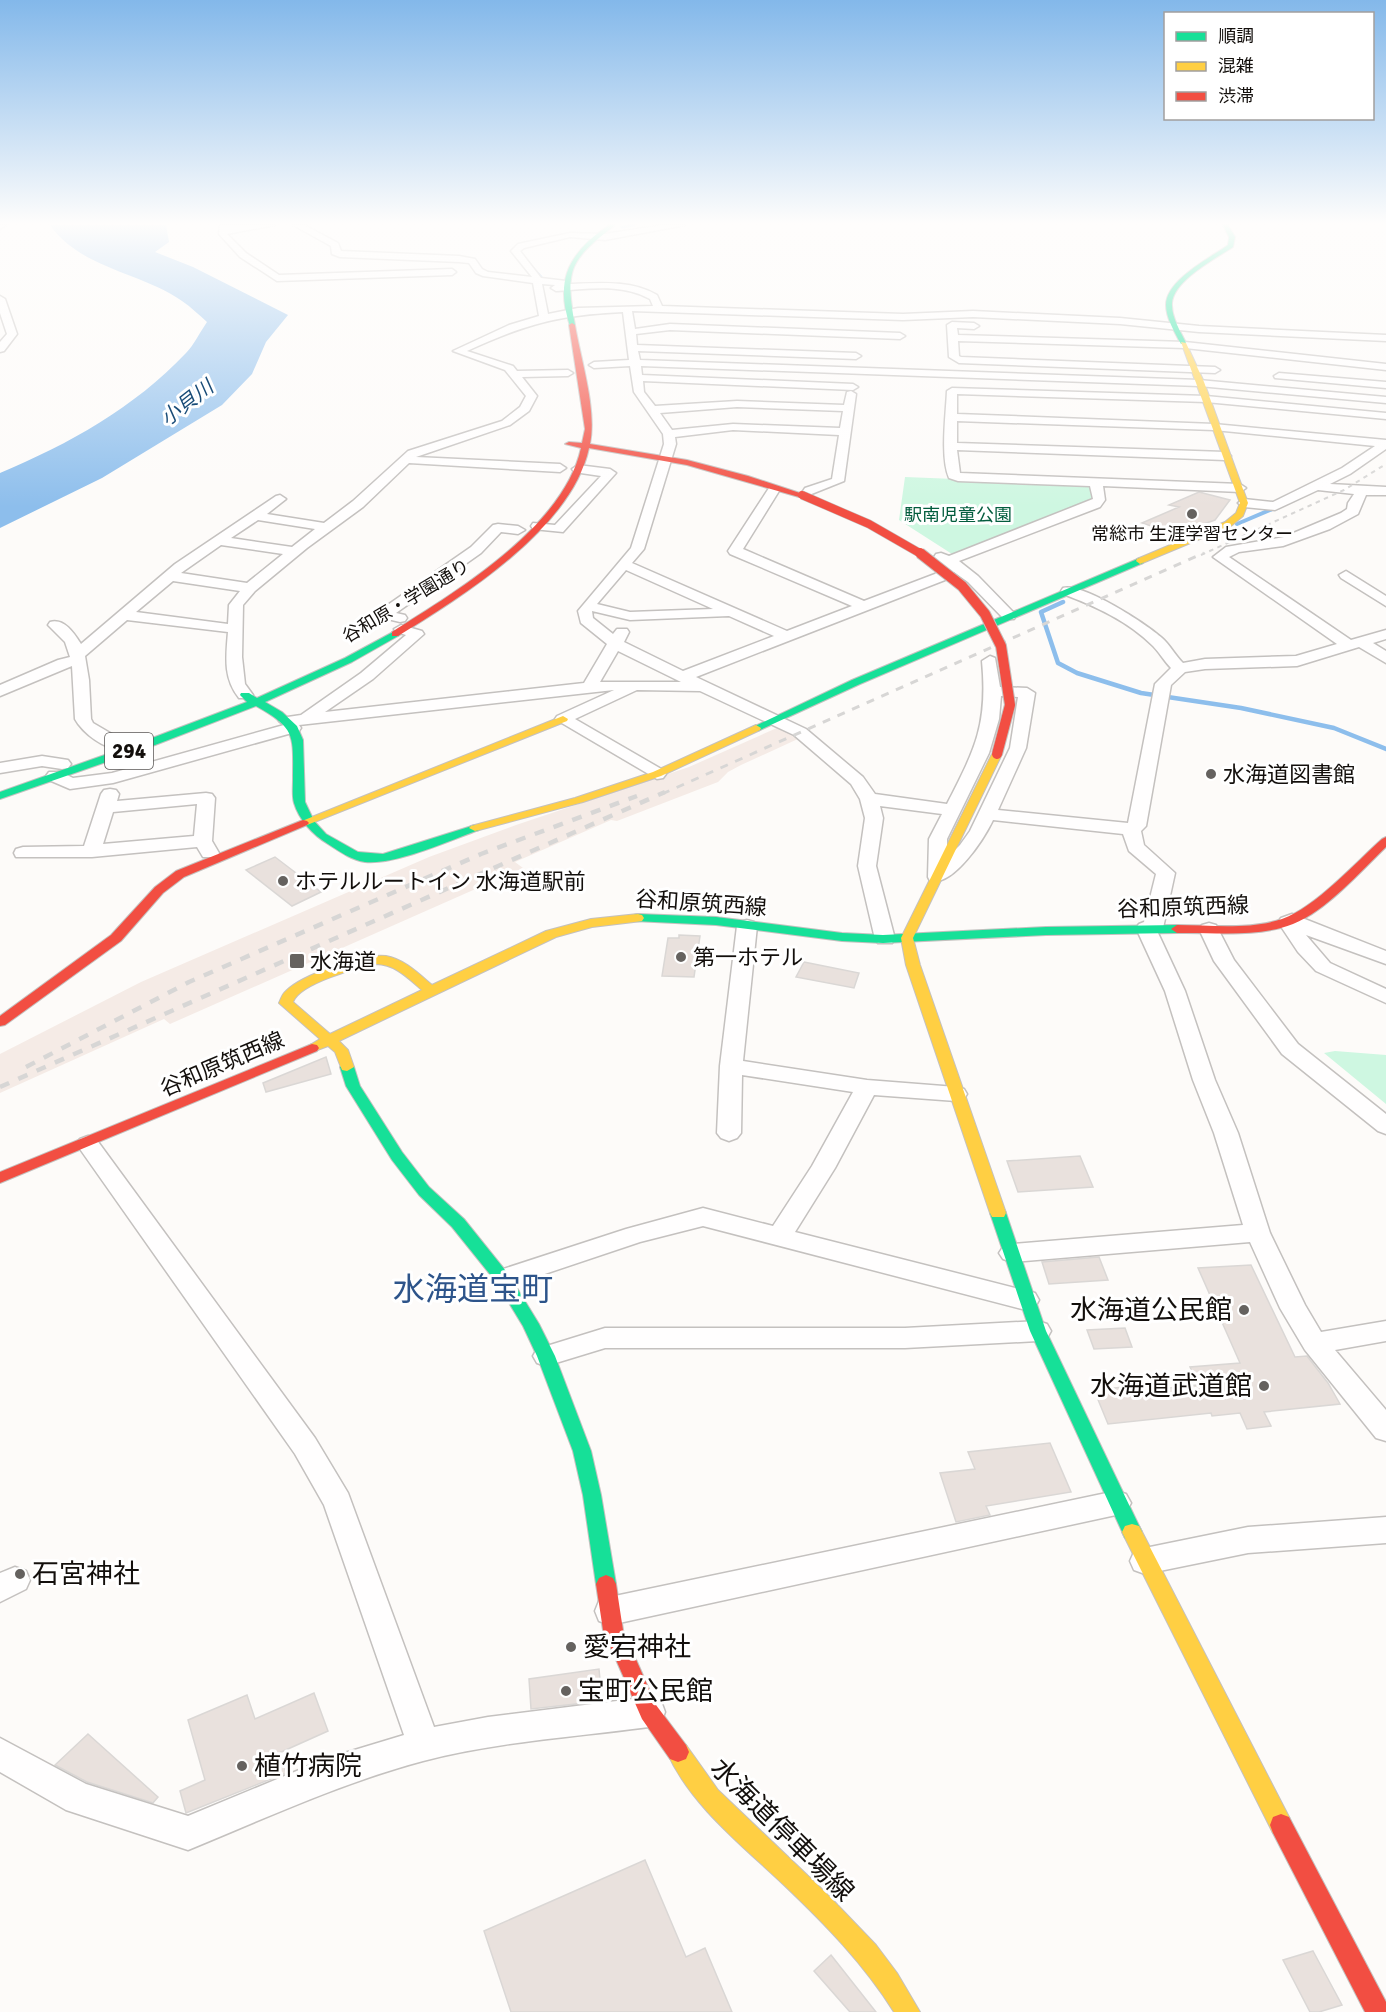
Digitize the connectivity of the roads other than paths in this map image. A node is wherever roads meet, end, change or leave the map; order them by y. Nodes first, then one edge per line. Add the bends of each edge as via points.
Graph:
1 (7, 319) edge
2 (538, 319) edge
3 (564, 319) edge
4 (565, 319) edge
5 (629, 319) edge
6 (861, 319) edge
7 (1046, 319) edge
8 (1072, 319) edge
9 (1173, 319) edge
10 (1175, 326) junction
11 (631, 332) junction
12 (859, 334) junction
13 (900, 336) dead end
14 (953, 338) junction
15 (1386, 338) edge
16 (1185, 345) junction
17 (634, 348) junction
18 (0, 349) edge
19 (856, 356) junction
20 (1295, 357) junction
21 (637, 363) junction
22 (594, 364) dead end
23 (1386, 367) edge
24 (1195, 368) junction
25 (854, 371) junction
26 (1229, 372) dead end
27 (568, 373) junction
28 (513, 374) junction
29 (1263, 375) dead end
30 (1286, 377) junction
31 (638, 378) junction
32 (1199, 383) junction
33 (1386, 385) edge
34 (853, 387) junction
35 (1206, 399) junction
36 (572, 400) dead end
37 (1386, 400) edge
38 (848, 408) junction
39 (651, 410) junction
40 (1386, 416) edge
41 (951, 417) junction
42 (1214, 427) junction
43 (844, 432) junction
44 (669, 434) junction
45 (1386, 444) edge
46 (587, 445) junction
47 (951, 446) junction
48 (1225, 456) junction
49 (407, 459) junction
50 (666, 459) junction
51 (560, 468) junction
52 (578, 469) junction
53 (1096, 483) junction
54 (552, 484) dead end
55 (1317, 486) junction
56 (771, 487) junction
57 (1240, 489) junction
58 (1362, 491) junction
59 (1386, 491) edge
60 (806, 493) junction
61 (280, 499) dead end
62 (1244, 503) junction
63 (537, 506) dead end
64 (256, 516) junction
65 (538, 526) junction
66 (327, 527) junction
67 (518, 530) junction
68 (220, 541) junction
69 (294, 552) junction
70 (951, 563) junction
71 (625, 565) junction
72 (444, 573) junction
73 (1347, 575) dead end
74 (170, 576) junction
75 (939, 577) junction
76 (472, 578) junction
77 (250, 588) junction
78 (1068, 591) junction
79 (1386, 602) edge
80 (588, 606) junction
81 (863, 606) junction
82 (729, 612) junction
83 (124, 615) junction
84 (630, 616) junction
85 (1009, 616) junction
86 (401, 624) junction
87 (55, 625) dead end
88 (983, 628) junction
89 (236, 629) junction
90 (1386, 634) edge
91 (788, 637) junction
92 (616, 644) junction
93 (1356, 644) junction
94 (636, 655) junction
95 (78, 657) junction
96 (1386, 658) edge
97 (990, 661) dead end
98 (1180, 668) junction
99 (683, 677) junction
100 (637, 686) junction
101 (589, 687) junction
102 (701, 687) junction
103 (0, 691) edge
104 (993, 691) junction
105 (250, 698) junction
106 (563, 719) junction
107 (774, 719) junction
108 (296, 722) junction
109 (116, 744) junction
110 (0, 768) edge
111 (58, 770) junction
112 (657, 774) junction
113 (113, 778) junction
114 (0, 786) edge
115 (0, 796) edge
116 (868, 799) junction
117 (107, 807) junction
118 (952, 810) junction
119 (987, 814) junction
120 (309, 822) junction
121 (1131, 829) junction
122 (203, 841) junction
123 (1386, 841) edge
124 (92, 851) junction
125 (23, 853) dead end
126 (214, 858) junction
127 (936, 877) junction
128 (1290, 921) junction
129 (747, 926) junction
130 (1150, 928) junction
131 (1209, 928) junction
132 (908, 938) junction
133 (885, 939) junction
134 (1386, 958) edge
135 (431, 991) junction
136 (1386, 997) edge
137 (0, 1022) edge
138 (328, 1040) junction
139 (731, 1066) junction
140 (867, 1087) junction
141 (956, 1094) junction
142 (1386, 1126) edge
143 (729, 1132) dead end
144 (88, 1144) junction
145 (0, 1178) edge
146 (1258, 1233) junction
147 (780, 1236) junction
148 (1012, 1253) junction
149 (503, 1279) junction
150 (1026, 1300) junction
151 (1038, 1331) junction
152 (1386, 1331) edge
153 (1314, 1343) junction
154 (546, 1356) junction
155 (1386, 1430) edge
156 (1116, 1503) junction
157 (1386, 1530) edge
158 (1145, 1561) junction
159 (610, 1611) junction
160 (649, 1712) junction
161 (424, 1745) junction
162 (0, 1754) edge
163 (908, 2012) edge
164 (1378, 2012) edge

1 - 18 street via 12,334
2 - 28 street via 458,351 509,368
3 - 27 main road, 谷和原・学園通り / 294
4 - 46 main road, 谷和原・学園通り / 294 via 589,422
5 - 11 street
6 - 12 street
7 - 14 street via 1048,328 952,325
8 - 10 street
9 - 10 main road
10 - 15 street
10 - 16 main road
11 - 12 street via 670,327
11 - 17 street
12 - 13 street
12 - 19 street
14 - 16 street
14 - 24 street via 954,357 959,360
16 - 20 street
16 - 24 main road
17 - 19 street
17 - 21 street
19 - 25 street
20 - 23 street
20 - 30 street
21 - 22 street
21 - 25 street
21 - 31 street
24 - 26 street
24 - 32 main road
25 - 32 street
25 - 34 street
27 - 28 street
27 - 36 main road, 谷和原・学園通り / 294
28 - 49 street via 532,396 516,417
29 - 30 street
30 - 33 street
31 - 34 street
31 - 39 street via 639,392
32 - 35 main road
32 - 37 street
34 - 38 street
35 - 40 street
35 - 41 street via 952,391
35 - 42 main road
38 - 39 street via 737,404
38 - 43 street
39 - 44 street
41 - 42 street
41 - 47 street
42 - 45 street
42 - 48 main road
43 - 44 street via 733,427
43 - 60 street via 838,481
44 - 50 street
45 - 55 street
46 - 50 main road
46 - 51 main road via 570,439
46 - 52 main road, 谷和原・学園通り / 294
47 - 48 street
47 - 53 street via 954,475 958,477
48 - 57 main road
49 - 51 street
49 - 66 street
50 - 56 main road
50 - 71 street via 638,549
51 - 54 main road
52 - 65 main road, 谷和原・学園通り / 294 via 558,503
52 - 65 street via 610,473 558,529
53 - 57 street
53 - 70 street via 1099,500 1095,504
55 - 58 street
55 - 62 street via 1275,506
56 - 60 main road
56 - 75 street via 874,532 910,553
56 - 81 street via 735,551
57 - 62 main road
58 - 59 street
58 - 93 street via 1353,511 1335,522 1271,545 1242,545 1220,557
60 - 70 street via 891,526
60 - 127 main road, bridge via 905,542 942,568 978,603 1001,640 1012,680 1009,723 998,754
61 - 64 street
62 - 78 main road via 1240,514 1228,524
63 - 67 main road, 谷和原・学園通り / 294
64 - 66 street
64 - 68 street
65 - 76 main road, 谷和原・学園通り / 294
66 - 69 street
67 - 72 street via 498,528
67 - 76 main road, 谷和原・学園通り / 294
68 - 69 street
68 - 74 street
69 - 77 street
70 - 75 street
70 - 85 street via 973,579
71 - 80 street
71 - 82 street
72 - 76 street
72 - 86 street via 384,614
73 - 79 street
74 - 77 street
74 - 83 street
75 - 81 street
75 - 88 street
76 - 86 main road, 谷和原・学園通り / 294
77 - 89 street via 236,605
78 - 85 main road
78 - 98 street via 1101,604 1138,626
80 - 84 street
80 - 92 street via 586,620
81 - 91 street
82 - 84 street
82 - 91 street
83 - 89 street
83 - 95 street
84 - 92 street
85 - 88 main road
86 - 105 main road, 谷和原・学園通り / 294 via 320,673
86 - 108 street via 417,634 367,676
87 - 95 street via 69,636
88 - 107 main road
89 - 105 street via 237,685
90 - 93 street
91 - 99 street
92 - 94 street
92 - 101 street
93 - 96 street
93 - 98 street via 1285,662
94 - 99 street
94 - 100 street
95 - 103 street
95 - 109 street via 83,719 87,726
97 - 104 street
98 - 121 street via 1163,684 1137,826
99 - 102 street
100 - 101 street
100 - 102 street
100 - 106 street
101 - 108 street
102 - 107 street
104 - 118 street via 991,719 981,753
104 - 119 street via 1027,693 1018,748
105 - 108 main road
105 - 109 main road, 谷和原・学園通り / 294
105 - 111 main road, 谷和原・学園通り / 294 via 133,749
106 - 112 street
106 - 120 main road
107 - 112 main road
107 - 116 street via 806,736 857,781
108 - 113 street
108 - 120 main road via 299,802
109 - 111 main road, 谷和原・学園通り / 294
110 - 111 street via 42,761
111 - 113 street via 70,784
111 - 114 main road, 谷和原・学園通り / 294
111 - 115 main road, 谷和原・学園通り / 294
112 - 120 main road via 384,858 363,858 344,851
113 - 117 street
116 - 118 street
116 - 133 street via 874,818 867,866
117 - 122 street via 206,798
117 - 124 street
118 - 127 street via 938,839
119 - 121 street
119 - 127 street via 967,849
120 - 126 main road
121 - 130 street via 1135,847 1166,873
122 - 124 street
122 - 126 street
123 - 128 main road via 1313,906
124 - 125 street
126 - 137 main road via 180,874 116,938
127 - 132 main road
128 - 131 main road, 谷和原筑西線
128 - 134 street
128 - 136 street via 1305,948 1323,967
129 - 133 main road, 谷和原筑西線
129 - 135 main road, 谷和原筑西線 via 665,917 603,920 551,934
129 - 139 street
130 - 131 main road, 谷和原筑西線
130 - 132 main road, 谷和原筑西線
130 - 146 street via 1226,1133
131 - 142 street via 1224,961 1290,1049
132 - 133 main road, 谷和原筑西線
132 - 141 main road
135 - 138 main road, 谷和原筑西線
135 - 138 main road, 水海道停車場線 via 393,962 383,959 348,966 290,994 288,1006
138 - 144 main road, 谷和原筑西線
138 - 149 main road, 水海道停車場線 via 341,1050 352,1086 397,1156 424,1191 459,1223
139 - 140 street
139 - 143 street
140 - 141 street
140 - 147 street
141 - 148 main road
144 - 145 main road, 谷和原筑西線
144 - 161 street via 305,1446 338,1502
146 - 148 street
146 - 153 street
147 - 149 street via 703,1217
147 - 150 street
148 - 150 main road
149 - 154 main road, 水海道停車場線
150 - 151 main road
151 - 154 street via 905,1338 605,1338
151 - 156 main road
152 - 153 street
153 - 155 street
154 - 159 main road, 水海道停車場線 via 582,1451
156 - 158 main road
156 - 159 street
157 - 158 street via 1248,1540
158 - 164 main road
159 - 160 main road, 水海道停車場線 via 620,1649
160 - 161 street
160 - 163 main road, 水海道停車場線 via 714,1802 844,1926 894,1987
161 - 162 street via 328,1774 188,1833 78,1797

